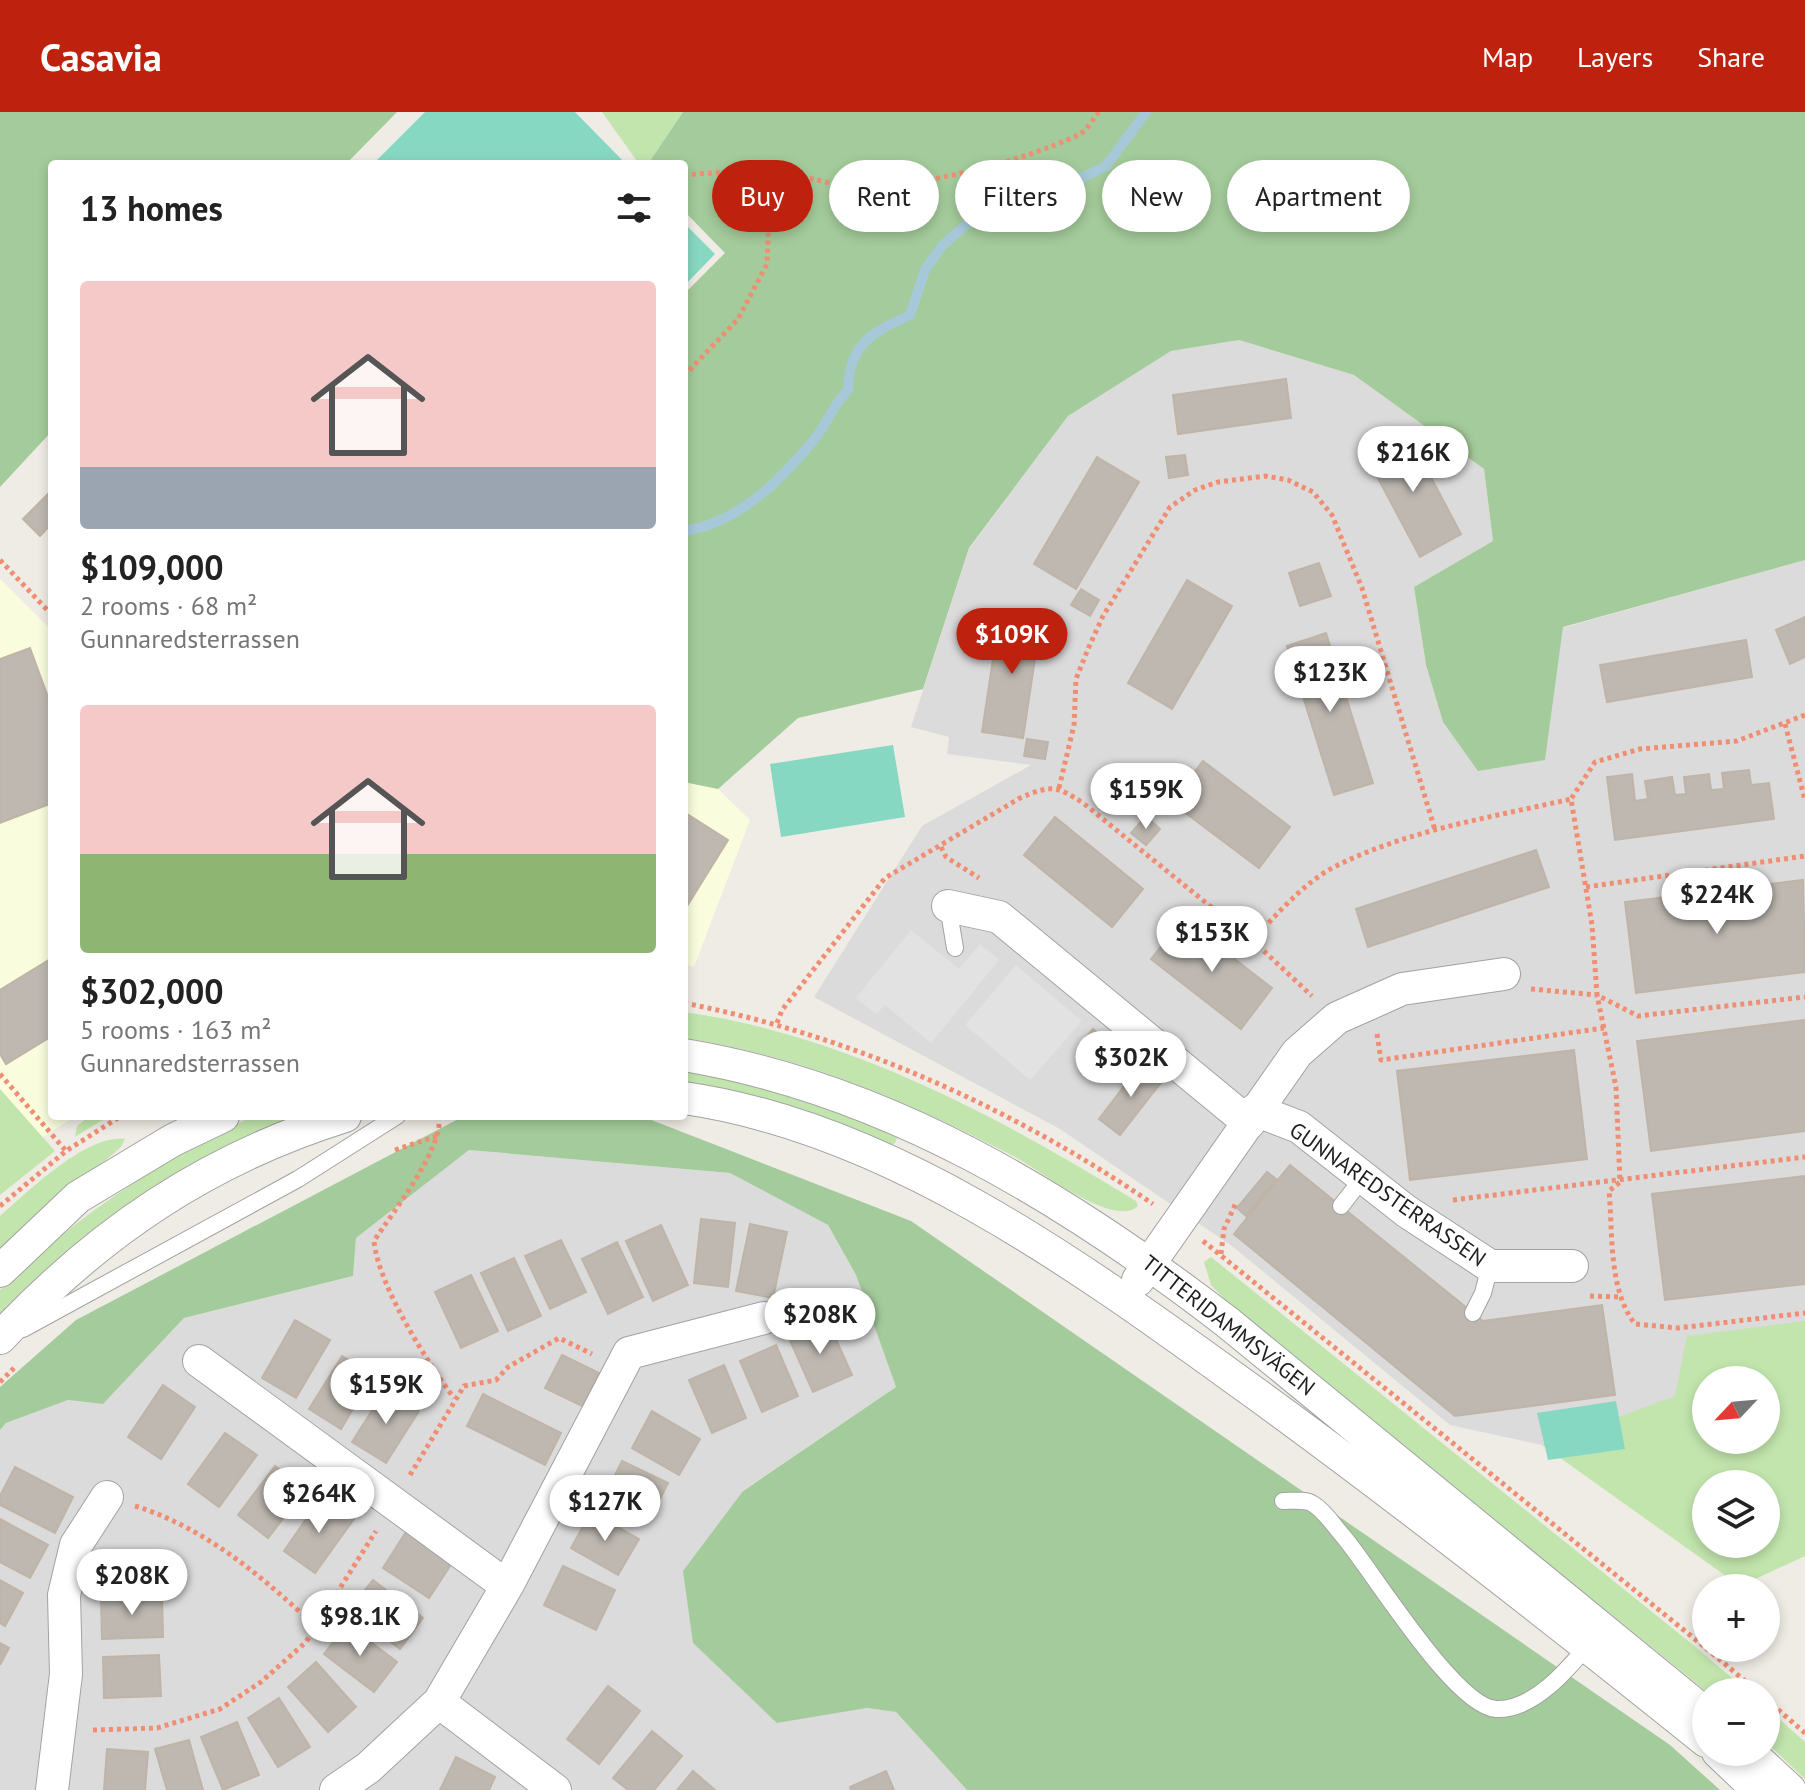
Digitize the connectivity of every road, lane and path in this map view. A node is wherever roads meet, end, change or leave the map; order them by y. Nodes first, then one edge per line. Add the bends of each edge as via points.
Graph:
1 (1099, 112) edge
2 (712, 173) edge
3 (688, 175) edge
4 (813, 179) edge
5 (768, 232) edge
6 (688, 372) edge
7 (0, 560) edge
8 (48, 611) edge
9 (1805, 715) edge
10 (1785, 724) junction
11 (1059, 788) junction
12 (1571, 799) junction
13 (1805, 800) edge
14 (1435, 830) junction
15 (1805, 856) edge
16 (1586, 887) junction
17 (948, 906) joint
18 (1252, 940) junction
19 (955, 948) dead end
20 (1504, 974) joint
21 (1307, 992) dead end
22 (1597, 995) junction
23 (1805, 997) edge
24 (1374, 1020) dead end
25 (777, 1023) dead end
26 (1604, 1028) junction
27 (688, 1056) edge
28 (0, 1074) edge
29 (688, 1099) edge
30 (1252, 1117) junction
31 (115, 1120) edge
32 (215, 1120) edge
33 (334, 1120) edge
34 (391, 1120) edge
35 (440, 1120) edge
36 (66, 1151) junction
37 (1805, 1157) edge
38 (1362, 1179) junction
39 (1620, 1182) junction
40 (1437, 1202) dead end
41 (0, 1206) edge
42 (1341, 1206) dead end
43 (1150, 1263) junction
44 (1490, 1266) junction
45 (1572, 1266) dead end
46 (0, 1271) edge
47 (1125, 1299) junction
48 (1473, 1313) dead end
49 (1805, 1313) edge
50 (764, 1318) dead end
51 (0, 1339) edge
52 (199, 1361) dead end
53 (622, 1368) junction
54 (454, 1398) junction
55 (107, 1497) joint
56 (1283, 1501) dead end
57 (394, 1505) junction
58 (507, 1586) junction
59 (315, 1626) junction
60 (1595, 1636) junction
61 (1723, 1662) edge
62 (1741, 1678) edge
63 (439, 1702) junction
64 (1692, 1704) edge
65 (1780, 1711) edge
66 (1692, 1728) edge
67 (60, 1731) junction
68 (1805, 1733) edge
69 (1733, 1766) edge
70 (1764, 1766) edge
71 (52, 1790) edge
72 (336, 1790) edge
73 (555, 1790) edge
74 (1758, 1790) edge
75 (1790, 1790) edge

1 - 4 path via 1082,134 916,184 854,187
2 - 3 path
5 - 6 path via 767,264 738,319
7 - 8 path
9 - 10 path
10 - 12 path via 1737,741 1640,749 1595,762
10 - 13 path
11 - 14 path via 1074,725 1076,679 1103,616 1170,507 1218,482 1265,476 1313,492 1332,515 1362,588
11 - 18 path
11 - 25 path via 1020,798 885,878
12 - 14 path
12 - 16 path
14 - 18 path via 1334,867
15 - 16 path
16 - 22 path
17 - 19 lane
17 - 30 street, GUNNAREDSTERRASSEN via 999,917 1057,972
18 - 21 path
20 - 22 path via 1536,991
20 - 30 street via 1402,989 1354,1008 1297,1053
22 - 23 path via 1638,1016
22 - 26 path
24 - 26 path via 1381,1060
26 - 39 path via 1616,1087
27 - 43 street, TITTERIDAMMSVÄGEN via 808,1083 894,1118 1045,1193
28 - 36 path
29 - 47 street, TITTERIDAMMSVÄGEN via 822,1134 922,1178
30 - 38 street, GUNNAREDSTERRASSEN via 1299,1127
30 - 43 street
31 - 36 path
32 - 46 street via 78,1197
33 - 51 street via 237,1156 167,1194 45,1290
34 - 51 lane via 312,1172
35 - 54 path via 431,1151 374,1241 375,1256 403,1315
36 - 41 path
37 - 39 path
38 - 42 lane
38 - 44 street, GUNNAREDSTERRASSEN
39 - 40 path
39 - 49 path via 1609,1191 1616,1269 1620,1297 1635,1324 1678,1328
43 - 47 street
43 - 60 street, TITTERIDAMMSVÄGEN via 1335,1407
44 - 45 street, GUNNAREDSTERRASSEN
44 - 48 lane
47 - 60 street, TITTERIDAMMSVÄGEN
50 - 53 street via 629,1353
52 - 57 street
53 - 54 path via 559,1338 508,1367 496,1380 464,1386
53 - 58 street
54 - 57 path
55 - 59 path via 196,1531
55 - 67 street via 76,1545 64,1595 66,1674
56 - 60 lane via 1311,1502 1321,1511 1446,1673 1478,1703 1496,1709 1520,1705 1553,1683
57 - 58 street
57 - 59 path
58 - 63 street
59 - 67 path via 306,1642 261,1682 220,1709 157,1728
60 - 64 street, TITTERIDAMMSVÄGEN
60 - 66 street, TITTERIDAMMSVÄGEN
61 - 62 path
63 - 72 street via 368,1768
63 - 73 street
65 - 68 path
67 - 71 street
69 - 74 street
70 - 75 street

